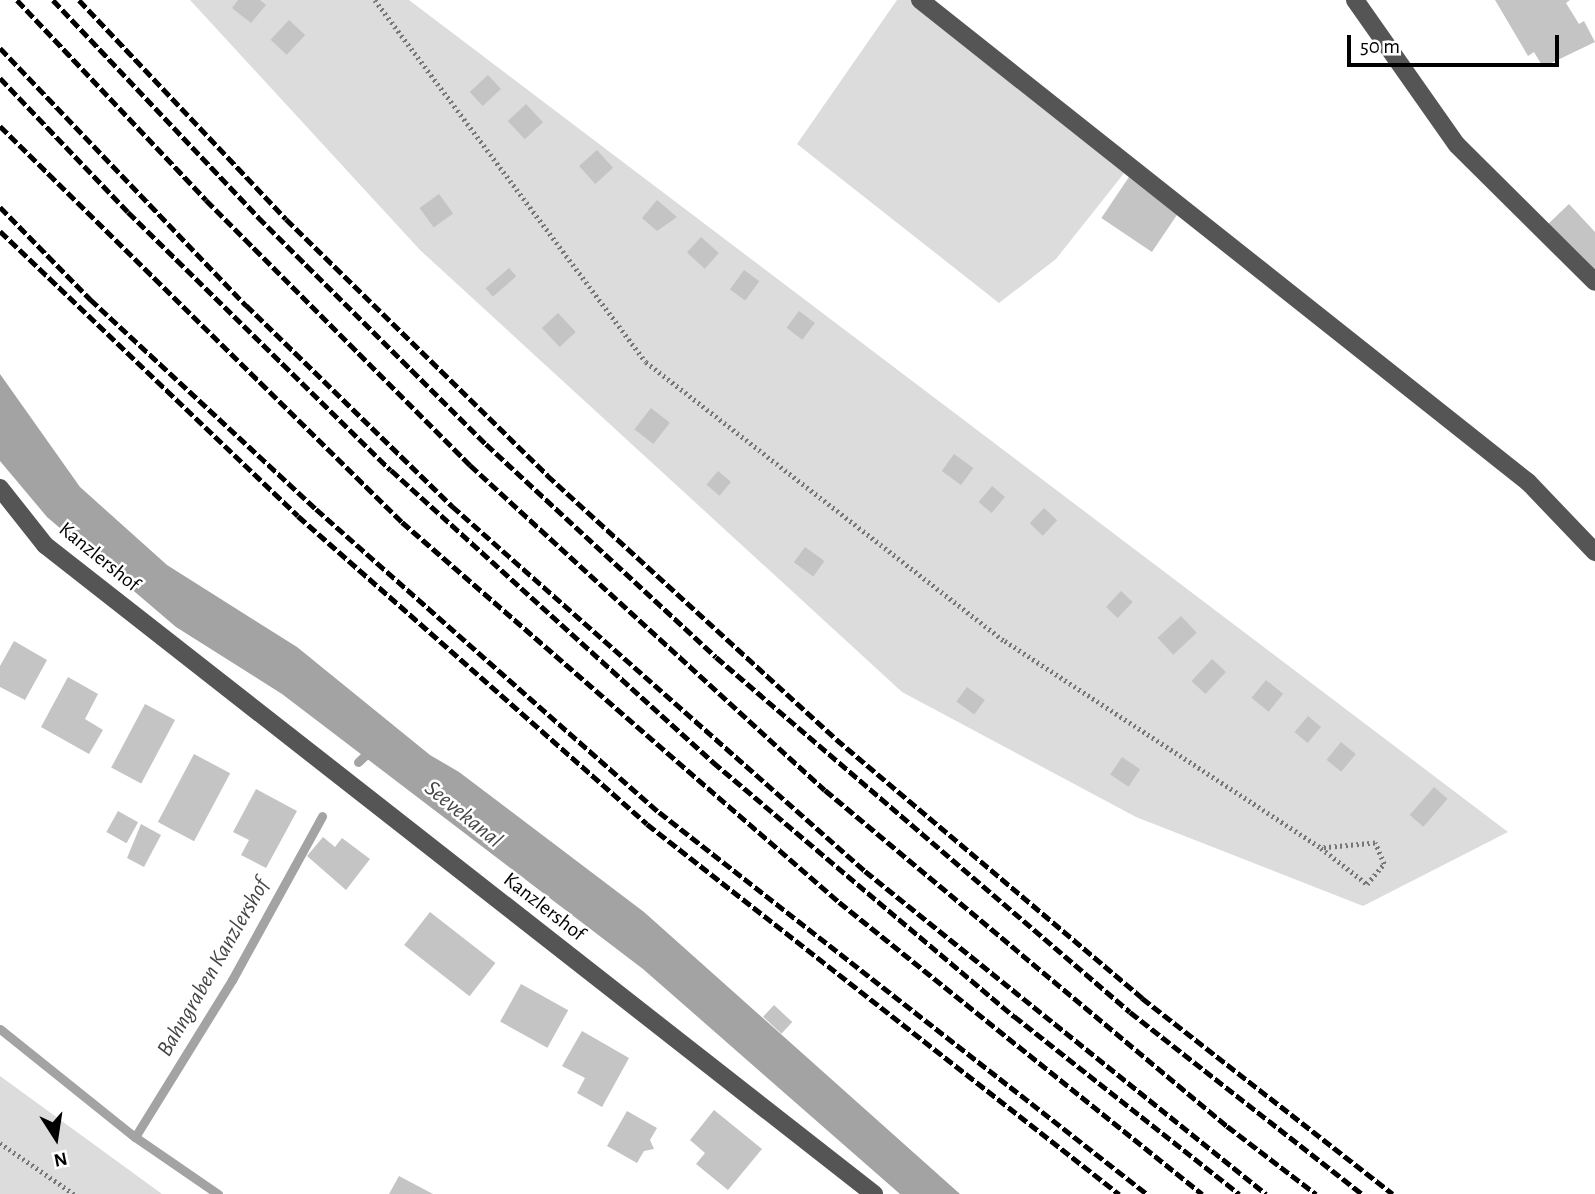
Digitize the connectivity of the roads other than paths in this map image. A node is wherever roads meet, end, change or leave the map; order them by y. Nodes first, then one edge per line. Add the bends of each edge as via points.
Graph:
1 (920, 0) edge
2 (1355, 0) edge
3 (1595, 282) edge
4 (0, 488) edge
5 (1595, 552) edge
6 (874, 1194) edge

1 - 5 street via 1528,482
2 - 3 street via 1457,145
4 - 6 street, Kanzlershof via 45,545

